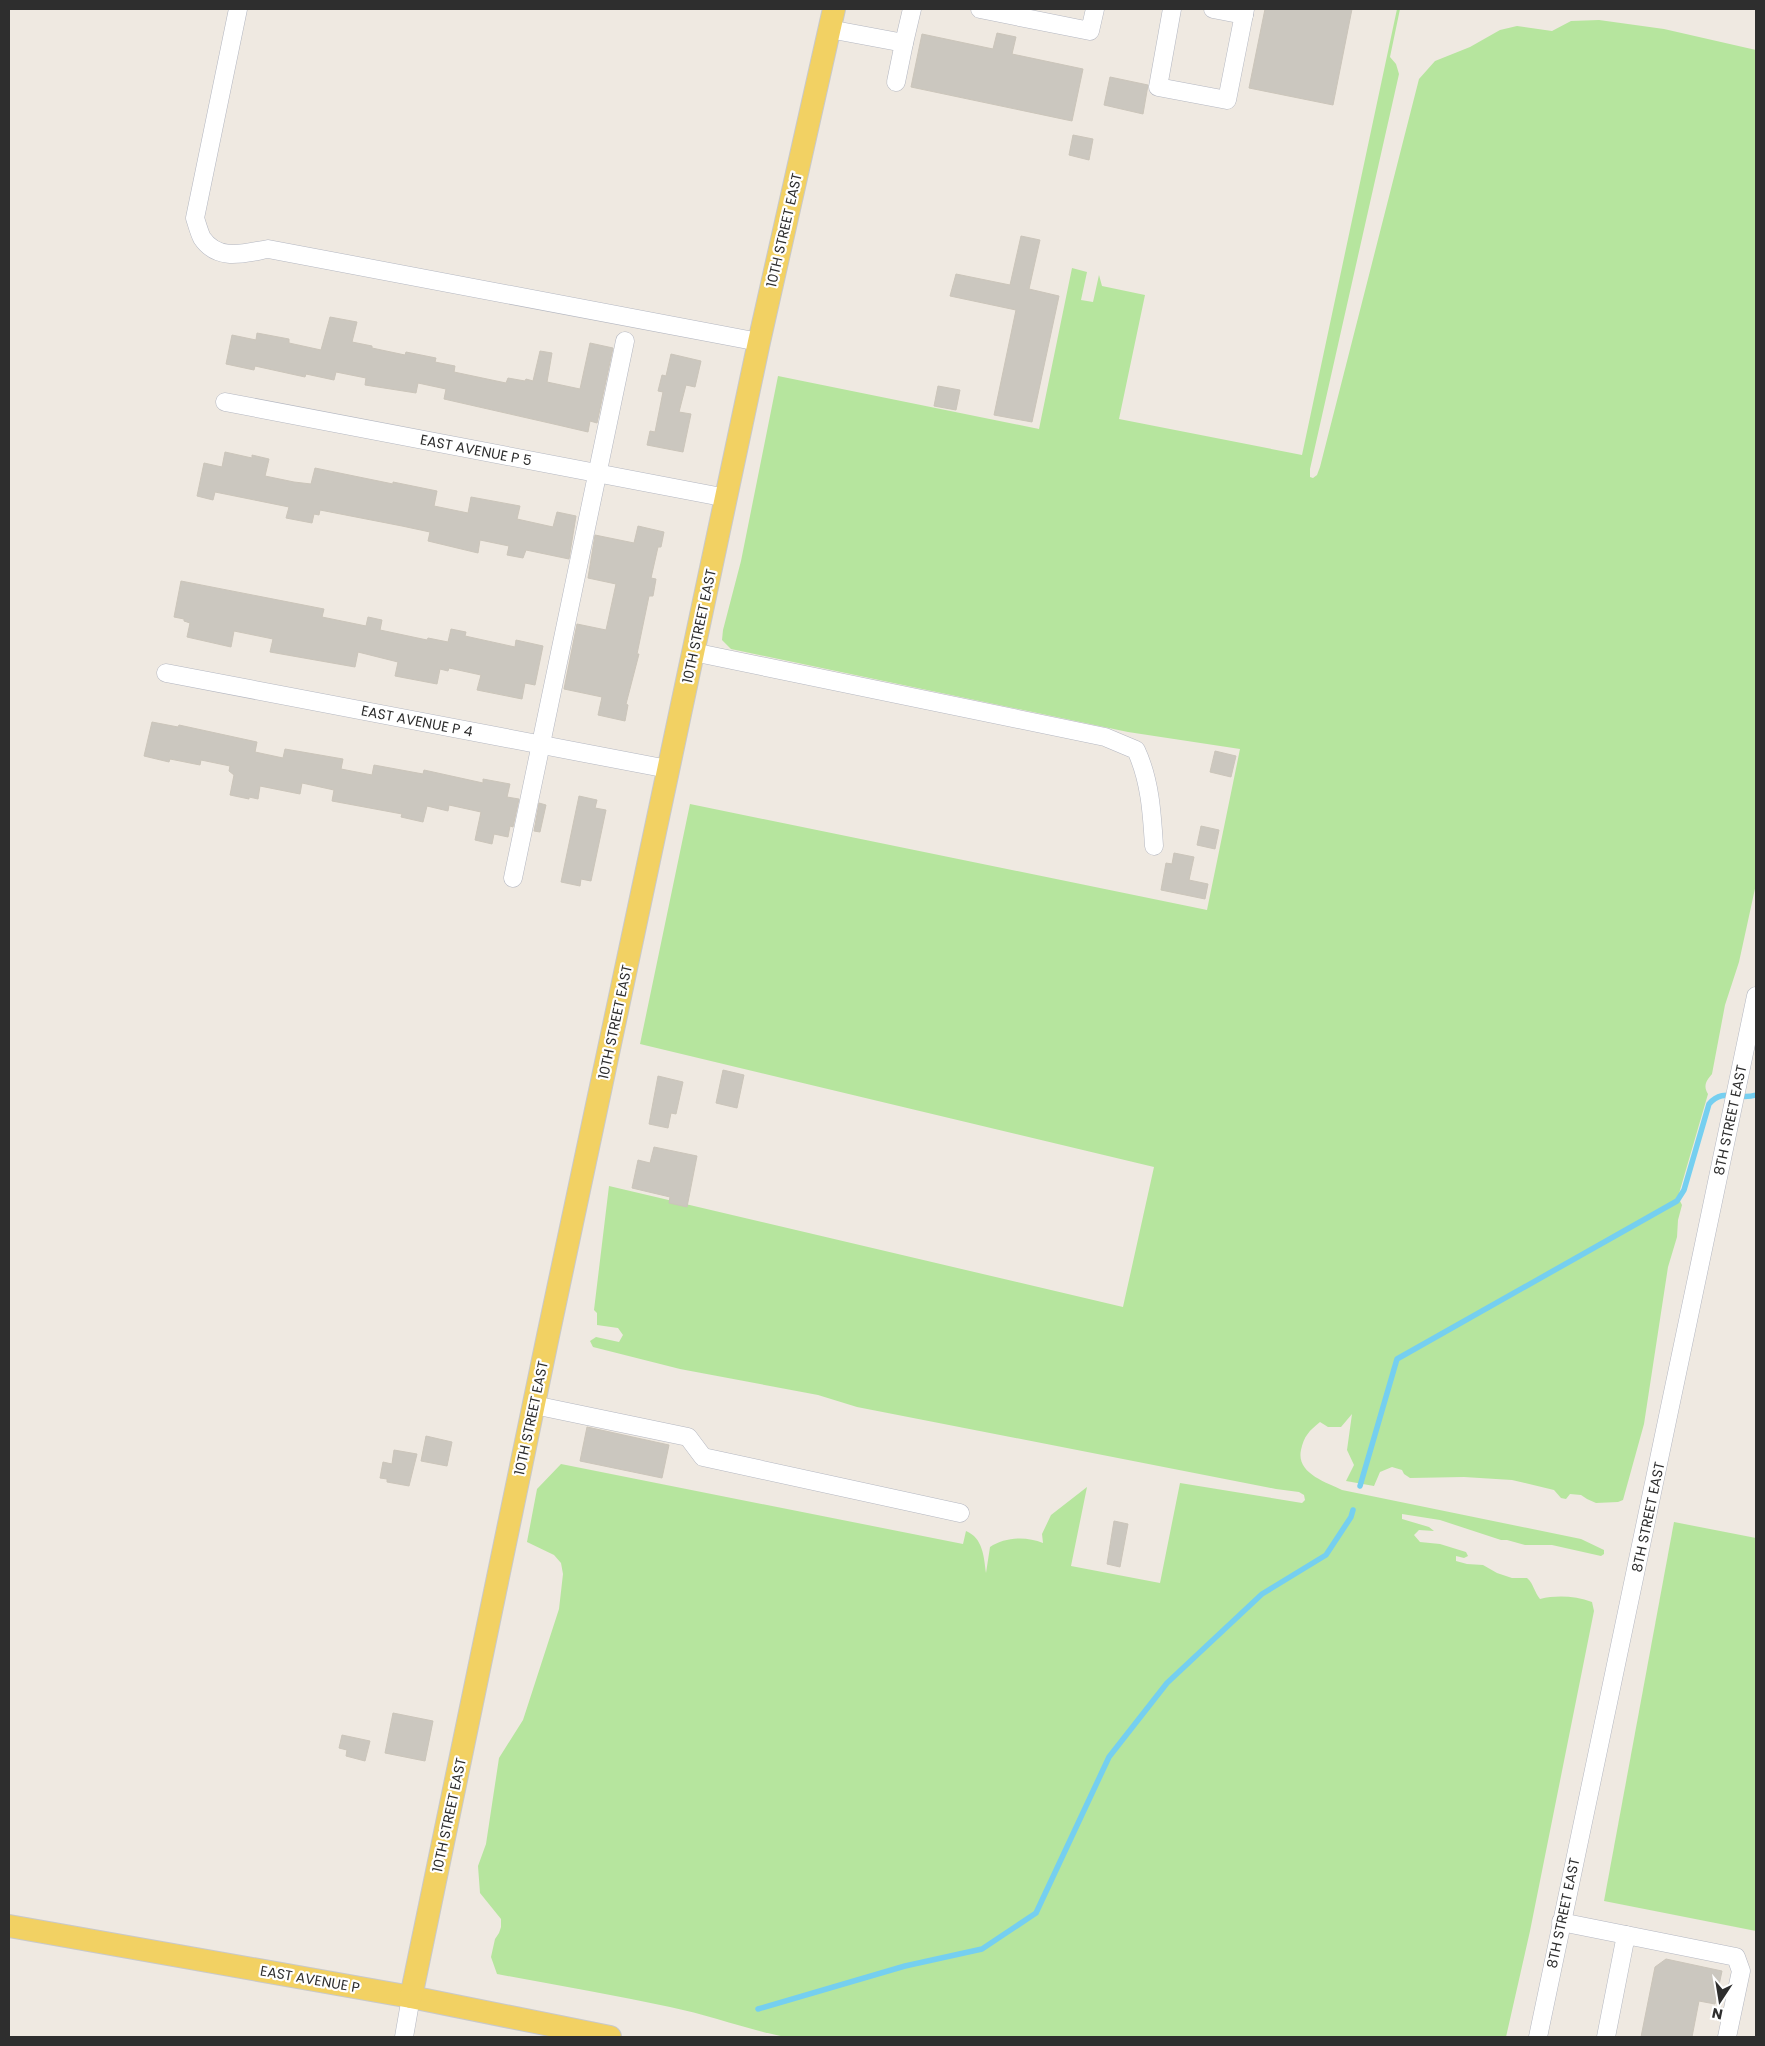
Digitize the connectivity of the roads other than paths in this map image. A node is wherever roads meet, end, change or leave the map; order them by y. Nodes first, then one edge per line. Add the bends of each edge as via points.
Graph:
1 (238, 9) edge
2 (912, 9) edge
3 (980, 9) edge
4 (1095, 9) edge
5 (1172, 9) edge
6 (1213, 9) edge
7 (1244, 12) edge
8 (831, 19) edge
9 (904, 43) junction
10 (896, 82) dead end
11 (625, 341) dead end
12 (758, 342) junction
13 (225, 402) dead end
14 (597, 472) junction
15 (727, 498) junction
16 (693, 652) junction
17 (166, 673) dead end
18 (540, 744) junction
19 (668, 769) junction
20 (1154, 846) dead end
21 (513, 878) dead end
22 (1756, 996) edge
23 (534, 1404) junction
24 (960, 1513) dead end
25 (1561, 1922) junction
26 (9, 1926) edge
27 (1626, 1935) junction
28 (411, 1997) junction
29 (404, 2037) edge
30 (610, 2037) edge
31 (1538, 2037) edge
32 (1606, 2037) edge
33 (1727, 2037) edge

1 - 12 street via 195,218 202,237 216,252 235,254 268,249
2 - 9 street
3 - 4 street via 1090,31
5 - 7 street via 1158,87 1227,100
6 - 7 street
8 - 9 street
8 - 12 main road, 10TH STREET EAST
9 - 10 street
11 - 14 street
12 - 15 main road, 10TH STREET EAST
13 - 14 street, EAST AVENUE P 5
14 - 15 street, EAST AVENUE P 5
14 - 18 street
15 - 16 main road, 10TH STREET EAST
16 - 19 main road, 10TH STREET EAST
16 - 20 street via 1105,737 1136,750 1152,811
17 - 18 street, EAST AVENUE P 4
18 - 19 street, EAST AVENUE P 4
18 - 21 street
19 - 23 main road, 10TH STREET EAST
22 - 25 street, 8TH STREET EAST
23 - 24 street via 688,1437 703,1457
23 - 28 main road, 10TH STREET EAST
25 - 27 street
25 - 31 street, 8TH STREET EAST
26 - 28 main road, EAST AVENUE P
27 - 32 street
27 - 33 street via 1736,1957 1741,1971
28 - 29 street, 10TH STREET EAST
28 - 30 main road, EAST AVENUE P

